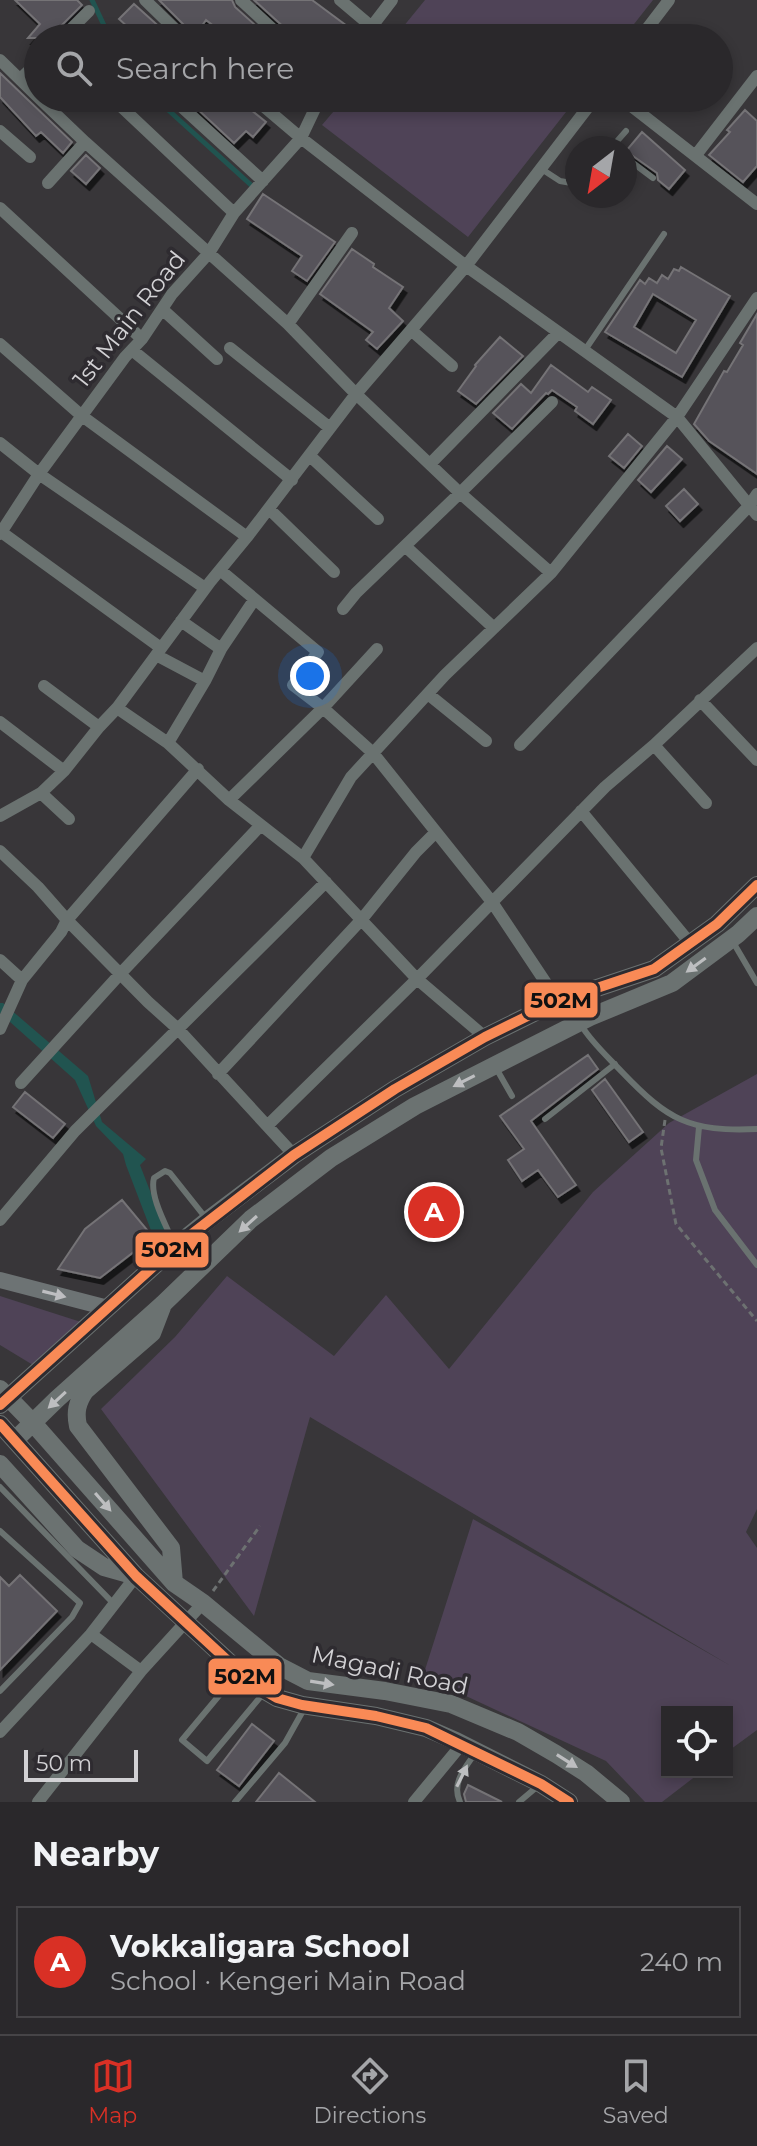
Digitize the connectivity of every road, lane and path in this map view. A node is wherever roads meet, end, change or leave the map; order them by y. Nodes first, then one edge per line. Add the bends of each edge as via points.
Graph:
1 (145, 0) edge
2 (241, 0) edge
3 (340, 0) edge
4 (392, 0) edge
5 (669, 0) edge
6 (89, 11) dead end
7 (76, 24) edge
8 (170, 24) edge
9 (267, 24) edge
10 (368, 24) edge
11 (374, 24) edge
12 (651, 24) edge
13 (0, 60) edge
14 (24, 75) edge
15 (757, 76) edge
16 (20, 79) junction
17 (24, 83) edge
18 (733, 107) edge
19 (53, 112) edge
20 (127, 112) edge
21 (187, 112) edge
22 (270, 112) edge
23 (313, 112) edge
24 (584, 112) edge
25 (639, 112) edge
26 (729, 112) edge
27 (0, 131) edge
28 (626, 131) dead end
29 (622, 136) edge
30 (301, 138) junction
31 (85, 142) junction
32 (696, 155) junction
33 (30, 157) dead end
34 (637, 166) edge
35 (540, 168) junction
36 (653, 178) dead end
37 (263, 181) junction
38 (565, 182) edge
39 (48, 183) dead end
40 (757, 204) edge
41 (0, 208) edge
42 (234, 213) junction
43 (352, 233) dead end
44 (664, 234) dead end
45 (209, 253) junction
46 (466, 266) junction
47 (757, 298) edge
48 (162, 309) junction
49 (288, 324) junction
50 (411, 330) junction
51 (558, 333) junction
52 (142, 339) junction
53 (0, 344) edge
54 (230, 348) dead end
55 (132, 350) junction
56 (584, 351) junction
57 (217, 359) dead end
58 (452, 366) dead end
59 (356, 394) junction
60 (552, 402) dead end
61 (82, 416) junction
62 (677, 417) junction
63 (330, 428) junction
64 (0, 443) edge
65 (310, 456) junction
66 (430, 464) junction
67 (39, 474) junction
68 (292, 480) junction
69 (460, 493) junction
70 (757, 494) edge
71 (269, 509) junction
72 (753, 510) edge
73 (378, 519) dead end
74 (1, 532) edge
75 (247, 537) junction
76 (405, 546) junction
77 (220, 570) junction
78 (334, 572) dead end
79 (551, 573) junction
80 (205, 588) junction
81 (254, 600) junction
82 (343, 609) dead end
83 (181, 621) junction
84 (494, 628) junction
85 (221, 649) junction
86 (377, 649) dead end
87 (158, 651) junction
88 (754, 657) edge
89 (205, 681) junction
90 (44, 686) dead end
91 (428, 694) junction
92 (700, 700) junction
93 (117, 708) junction
94 (323, 708) junction
95 (0, 722) edge
96 (99, 727) junction
97 (486, 741) dead end
98 (168, 743) junction
99 (520, 745) dead end
100 (654, 745) junction
101 (373, 753) junction
102 (757, 760) edge
103 (198, 769) junction
104 (64, 771) junction
105 (41, 793) junction
106 (229, 800) junction
107 (0, 801) edge
108 (706, 803) dead end
109 (581, 811) junction
110 (6, 813) edge
111 (69, 819) dead end
112 (261, 825) junction
113 (436, 832) junction
114 (0, 851) edge
115 (303, 858) junction
116 (326, 882) junction
117 (757, 885) edge
118 (492, 902) junction
119 (726, 916) junction
120 (362, 919) junction
121 (67, 920) junction
122 (755, 921) edge
123 (732, 939) junction
124 (690, 943) junction
125 (0, 960) edge
126 (754, 970) edge
127 (121, 973) junction
128 (417, 979) junction
129 (22, 980) junction
130 (757, 983) edge
131 (558, 1001) junction
132 (579, 1022) junction
133 (0, 1029) edge
134 (178, 1029) junction
135 (485, 1037) junction
136 (615, 1064) junction
137 (494, 1065) junction
138 (218, 1074) junction
139 (21, 1083) dead end
140 (512, 1096) dead end
141 (667, 1114) junction
142 (545, 1119) dead end
143 (268, 1125) junction
144 (699, 1127) junction
145 (757, 1129) edge
146 (294, 1155) junction
147 (0, 1220) edge
148 (208, 1220) junction
149 (175, 1247) junction
150 (757, 1265) edge
151 (0, 1280) edge
152 (163, 1304) junction
153 (108, 1308) junction
154 (757, 1321) edge
155 (3, 1397) edge
156 (33, 1423) junction
157 (0, 1424) edge
158 (15, 1440) junction
159 (0, 1464) edge
160 (0, 1487) edge
161 (260, 1526) dead end
162 (0, 1531) edge
163 (136, 1576) junction
164 (174, 1583) junction
165 (113, 1603) junction
166 (203, 1603) junction
167 (185, 1622) junction
168 (91, 1634) junction
169 (141, 1671) junction
170 (238, 1672) junction
171 (0, 1691) edge
172 (264, 1692) junction
173 (305, 1706) junction
174 (0, 1732) edge
175 (469, 1747) junction
176 (541, 1784) junction
177 (562, 1800) edge
178 (38, 1802) edge
179 (235, 1802) edge
180 (414, 1802) edge
181 (460, 1802) edge
182 (519, 1802) edge
183 (621, 1802) edge

1 - 8 street
2 - 9 street
3 - 10 street
4 - 11 street
5 - 12 street
6 - 7 street
13 - 16 street
14 - 16 street
15 - 18 street
16 - 17 street
19 - 31 street
20 - 42 street
21 - 37 street
22 - 30 street
23 - 30 street, 1st Main Road
24 - 35 street
25 - 32 street
26 - 32 street
27 - 33 street
28 - 29 lane
30 - 37 street, 1st Main Road
30 - 46 street
31 - 39 street
31 - 45 street
32 - 40 street
34 - 36 lane
35 - 38 lane
35 - 46 street
37 - 42 street, 1st Main Road
41 - 52 street
42 - 45 street, 1st Main Road
43 - 49 street
44 - 56 lane
45 - 48 street, 1st Main Road
45 - 49 street
46 - 50 street
46 - 51 street
47 - 62 street
48 - 52 street, 1st Main Road
48 - 57 street
49 - 59 street
50 - 58 street
50 - 59 street
51 - 56 street
51 - 66 street
52 - 55 street, 1st Main Road
53 - 61 street
54 - 63 street
55 - 61 street, 1st Main Road
55 - 68 street
56 - 62 street
59 - 63 street
59 - 66 street
60 - 69 street
61 - 67 street, 1st Main Road
61 - 75 street
62 - 72 street
62 - 79 street
63 - 65 street
64 - 67 street
65 - 68 street
65 - 73 street
66 - 69 street
67 - 74 street, 1st Main Road
67 - 80 street
68 - 71 street
69 - 76 street
69 - 79 street
70 - 72 street
71 - 75 street
71 - 78 street
72 - 99 street
74 - 87 street
75 - 77 street
76 - 82 street
76 - 84 street
77 - 80 street
77 - 81 street
79 - 84 street
80 - 83 street
81 - 85 street
81 - 94 street via 318,652 293,685
83 - 85 street
83 - 87 street
84 - 91 street
85 - 89 street
86 - 94 street
87 - 89 street
87 - 93 street
88 - 92 street
89 - 98 street
90 - 96 street
91 - 97 street
91 - 101 street
92 - 100 street
92 - 102 street
93 - 96 street
93 - 98 street
94 - 101 street
94 - 106 street
95 - 104 street
96 - 104 street
98 - 103 street
100 - 108 street
100 - 109 street
101 - 113 street
101 - 115 street via 351,777
103 - 106 street
103 - 121 street
104 - 105 street
105 - 110 street
105 - 111 street
106 - 112 street
107 - 110 street
109 - 118 street
109 - 124 street
112 - 115 street
112 - 127 street
113 - 118 street
113 - 120 street
114 - 121 street
115 - 116 street
116 - 120 street
116 - 134 street
117 - 119 main road
118 - 128 street
118 - 131 street
119 - 122 street
119 - 124 main road
120 - 128 street
120 - 138 street
121 - 127 street
121 - 129 street
122 - 123 main road
123 - 126 lane
123 -> 132 main road via 672,983
124 - 131 main road via 654,969
125 - 129 street
126 - 130 lane
127 - 134 street
127 - 139 street
128 - 135 street
128 - 143 street
129 - 133 street
131 - 135 main road
132 - 136 lane
132 - 137 main road
134 - 138 street
134 - 147 street via 75,1131
135 - 146 main road
136 - 141 lane
136 - 142 lane
137 - 140 lane
137 -> 152 main road via 331,1158 251,1219
138 - 143 street
141 - 144 lane
141 - 154 path via 661,1148 676,1224
143 - 146 street
144 - 145 lane
144 - 150 lane via 696,1160 715,1210
146 - 148 main road
148 - 149 main road
148 - 149 lane via 170,1173 154,1178 156,1199
149 - 153 main road
151 -> 153 street
152 -> 156 main road
152 - 164 main road via 152,1333 85,1391 76,1415 78,1426 171,1548
153 - 155 main road
155 - 156 main road, Magadi Road
156 - 158 main road
156 -> 164 main road, Magadi Road
157 - 158 main road, Magadi Road
158 - 163 main road, Magadi Road
159 - 163 main road via 77,1549 104,1567
160 - 165 lane
161 - 166 path
162 - 171 lane via 80,1603
163 - 165 street
163 - 167 main road, Magadi Road
164 - 166 main road, Magadi Road
165 - 168 street
166 - 167 street
166 -> 183 main road, Magadi Road via 279,1666 308,1681 451,1704 518,1732 586,1773
167 - 169 street
167 - 170 main road, Magadi Road
168 - 169 street
168 - 174 street
169 - 178 street
170 - 172 main road, Magadi Road
170 - 172 lane via 182,1740 207,1761
172 - 173 main road, Magadi Road
173 - 175 main road, Magadi Road via 410,1723
173 - 179 lane via 285,1743
175 - 176 main road, Magadi Road
175 - 180 street
181 -> 175 lane via 457,1783
176 - 177 main road, Magadi Road
176 - 182 lane

